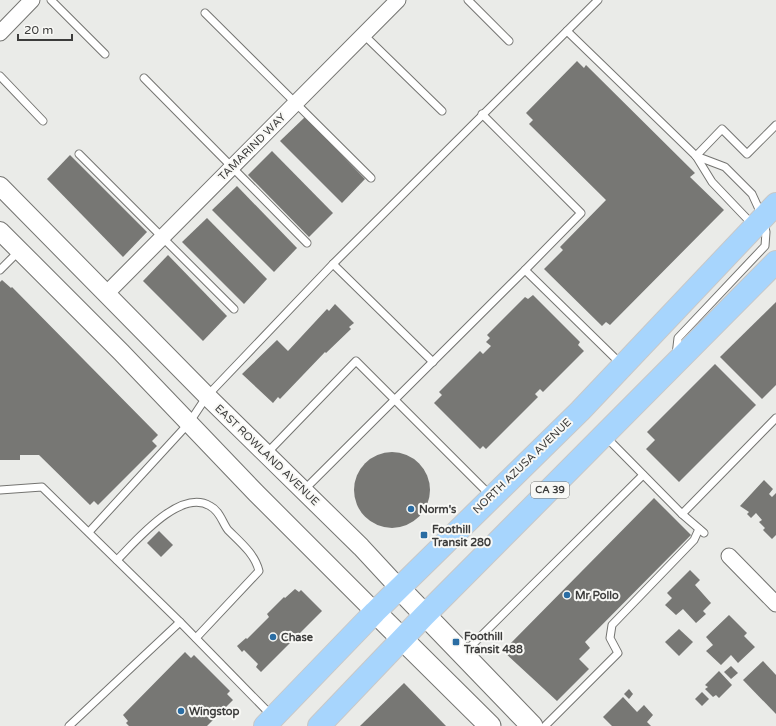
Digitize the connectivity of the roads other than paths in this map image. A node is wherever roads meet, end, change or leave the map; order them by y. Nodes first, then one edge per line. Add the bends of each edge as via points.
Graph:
1 (32, 0) edge
2 (51, 0) edge
3 (398, 0) edge
4 (468, 0) edge
5 (598, 0) edge
6 (205, 14) dead end
7 (567, 31) junction
8 (0, 33) edge
9 (364, 35) junction
10 (509, 41) dead end
11 (105, 54) dead end
12 (0, 76) edge
13 (144, 78) dead end
14 (296, 103) junction
15 (442, 111) dead end
16 (482, 114) junction
17 (43, 121) dead end
18 (776, 125) edge
19 (79, 154) dead end
20 (696, 156) junction
21 (231, 168) junction
22 (371, 178) dead end
23 (0, 186) edge
24 (764, 216) edge
25 (0, 231) edge
26 (162, 237) junction
27 (307, 243) dead end
28 (20, 250) junction
29 (776, 262) edge
30 (334, 264) junction
31 (0, 270) edge
32 (524, 270) junction
33 (106, 294) junction
34 (234, 309) dead end
35 (433, 362) junction
36 (675, 363) junction
37 (622, 365) junction
38 (207, 396) junction
39 (396, 400) junction
40 (776, 418) edge
41 (189, 423) junction
42 (604, 435) junction
43 (265, 455) junction
44 (643, 475) junction
45 (0, 490) edge
46 (304, 490) junction
47 (491, 496) junction
48 (682, 514) junction
49 (89, 532) junction
50 (729, 556) dead end
51 (117, 560) junction
52 (399, 588) junction
53 (776, 604) edge
54 (375, 612) junction
55 (424, 616) junction
56 (180, 622) junction
57 (196, 638) junction
58 (402, 639) junction
59 (462, 654) junction
60 (269, 722) edge
61 (531, 725) edge
62 (69, 726) edge
63 (319, 726) edge
64 (490, 726) edge

1 - 8 street
2 - 11 lane
3 - 9 street, TAMARIND WAY
4 - 10 lane
5 - 7 lane
6 - 14 lane
7 - 16 lane
7 - 20 lane
9 - 14 street, TAMARIND WAY
9 - 15 lane
12 - 17 lane
13 - 21 lane
14 - 21 street, TAMARIND WAY
14 - 22 lane
16 - 30 lane
16 - 32 lane via 581,213
18 - 20 lane via 747,154 722,129
19 - 26 lane
20 - 24 lane via 712,182
20 - 24 lane via 725,167 752,194
21 - 26 street, TAMARIND WAY
21 - 27 lane
23 - 33 street, EAST ROWLAND AVENUE
24 - 36 lane via 765,246 678,338
24 - 37 main road, NORTH AZUSA AVENUE
25 - 28 street
26 - 33 street, TAMARIND WAY
26 - 34 lane
28 - 31 lane
28 - 41 street
29 - 36 main road, CA 39
30 - 35 lane
30 - 38 lane
32 - 35 lane
32 - 37 lane
33 - 38 street, EAST ROWLAND AVENUE
35 - 39 lane
36 - 42 main road, CA 39
37 - 47 main road, NORTH AZUSA AVENUE via 538,452
38 - 41 lane
38 - 43 street, EAST ROWLAND AVENUE
39 - 43 lane via 356,361
39 - 46 lane
39 - 47 lane
40 - 48 lane
41 - 49 lane
41 - 54 street
42 - 44 lane
42 - 55 main road, CA 39
43 - 46 street, EAST ROWLAND AVENUE
44 - 48 lane
44 - 59 lane
45 - 49 lane via 42,487
46 - 52 street, EAST ROWLAND AVENUE
47 - 52 main road, NORTH AZUSA AVENUE
48 - 61 lane via 701,531 612,625 610,638 618,653
49 - 51 lane
50 - 53 street
51 - 56 lane
51 - 57 lane via 151,525 172,510 194,502 209,505 220,515 227,528 257,562 259,571
52 - 54 main road, NORTH AZUSA AVENUE
52 - 55 main road, EAST ROWLAND AVENUE
54 - 58 main road
54 - 60 main road, NORTH AZUSA AVENUE
55 - 58 main road, CA 39
55 - 59 main road, EAST ROWLAND AVENUE
56 - 57 lane
56 - 62 lane
57 - 60 lane
58 - 63 main road, CA 39
58 - 64 main road
59 - 61 main road, EAST ROWLAND AVENUE

